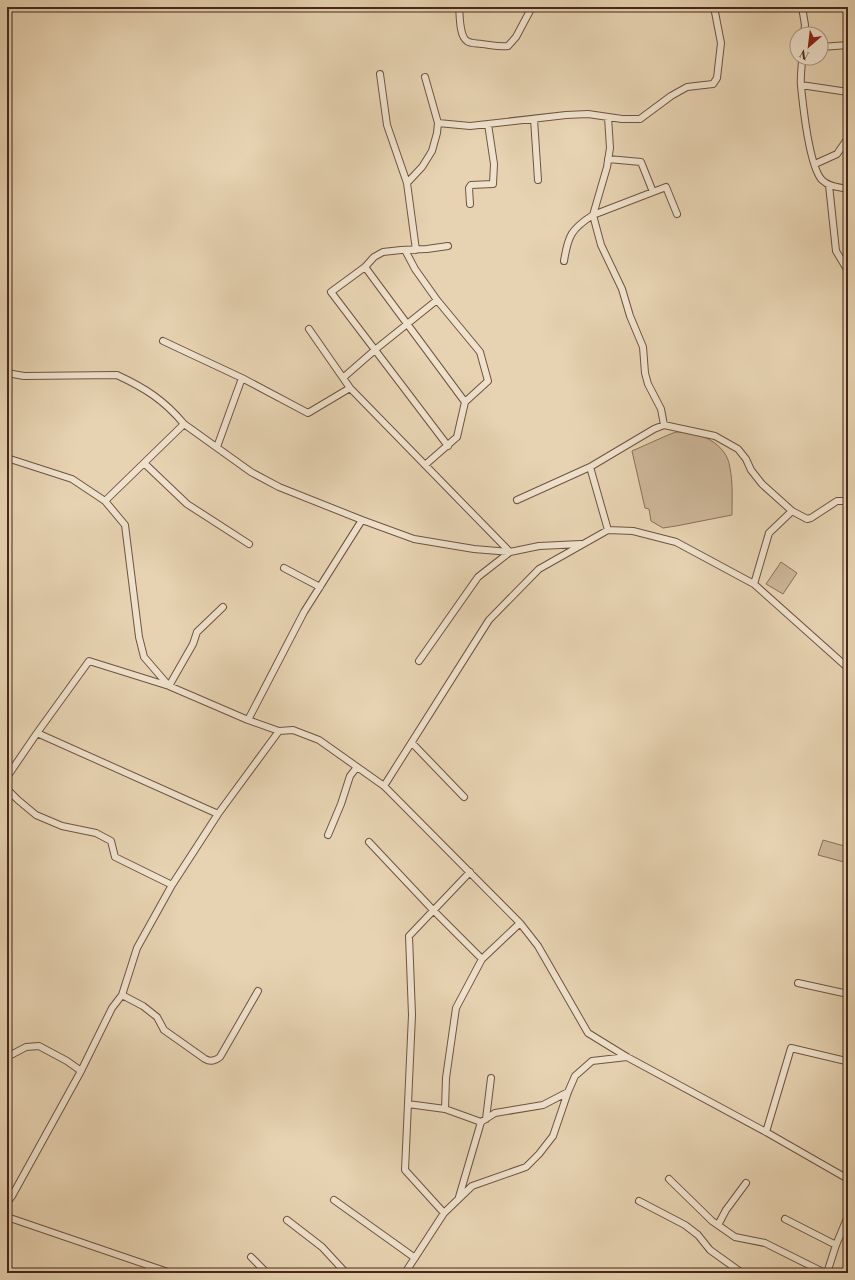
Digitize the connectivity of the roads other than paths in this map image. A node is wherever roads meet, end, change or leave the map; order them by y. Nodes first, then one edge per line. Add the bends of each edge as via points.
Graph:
1 (459, 7) edge
2 (532, 7) edge
3 (714, 7) edge
4 (802, 7) edge
5 (804, 26) edge
6 (848, 45) edge
7 (829, 46) edge
8 (802, 66) edge
9 (380, 74) dead end
10 (425, 77) dead end
11 (801, 85) junction
12 (848, 92) edge
13 (608, 117) junction
14 (534, 119) junction
15 (438, 123) junction
16 (488, 124) junction
17 (848, 138) edge
18 (608, 159) junction
19 (814, 164) junction
20 (538, 180) dead end
21 (407, 183) junction
22 (829, 185) junction
23 (848, 189) edge
24 (653, 192) junction
25 (470, 204) dead end
26 (677, 214) dead end
27 (593, 215) junction
28 (448, 246) dead end
29 (405, 250) junction
30 (416, 250) junction
31 (564, 261) dead end
32 (365, 267) junction
33 (848, 271) edge
34 (437, 300) junction
35 (407, 324) junction
36 (309, 329) dead end
37 (163, 341) dead end
38 (376, 349) junction
39 (7, 374) edge
40 (344, 377) junction
41 (242, 378) junction
42 (350, 388) junction
43 (465, 402) junction
44 (184, 424) junction
45 (664, 426) junction
46 (448, 446) junction
47 (217, 447) junction
48 (7, 458) edge
49 (144, 463) junction
50 (425, 465) junction
51 (590, 467) junction
52 (517, 500) dead end
53 (105, 501) junction
54 (847, 501) dead end
55 (792, 511) junction
56 (362, 520) junction
57 (608, 530) junction
58 (249, 544) dead end
59 (583, 544) junction
60 (510, 552) junction
61 (284, 568) dead end
62 (754, 584) junction
63 (320, 586) junction
64 (223, 608) dead end
65 (419, 661) dead end
66 (848, 668) edge
67 (169, 686) junction
68 (248, 720) junction
69 (279, 731) junction
70 (37, 733) junction
71 (412, 743) junction
72 (357, 767) junction
73 (7, 777) edge
74 (384, 786) junction
75 (7, 789) edge
76 (464, 797) dead end
77 (218, 814) junction
78 (328, 835) dead end
79 (369, 842) dead end
80 (470, 872) junction
81 (172, 885) junction
82 (433, 910) junction
83 (520, 923) junction
84 (482, 959) junction
85 (798, 983) dead end
86 (258, 991) dead end
87 (848, 994) edge
88 (122, 995) junction
89 (7, 1057) edge
90 (627, 1057) junction
91 (846, 1061) dead end
92 (81, 1071) junction
93 (491, 1078) dead end
94 (568, 1092) junction
95 (408, 1104) junction
96 (445, 1109) junction
97 (483, 1121) junction
98 (766, 1132) junction
99 (669, 1179) dead end
100 (848, 1179) edge
101 (746, 1183) dead end
102 (9, 1194) edge
103 (458, 1199) junction
104 (334, 1200) dead end
105 (639, 1201) dead end
106 (7, 1202) edge
107 (444, 1213) junction
108 (848, 1216) edge
109 (7, 1217) edge
110 (784, 1219) dead end
111 (287, 1220) dead end
112 (718, 1225) junction
113 (836, 1245) junction
114 (251, 1257) dead end
115 (416, 1258) junction
116 (171, 1273) edge
117 (267, 1273) edge
118 (346, 1273) edge
119 (405, 1273) edge
120 (742, 1273) edge
121 (826, 1273) edge

1 - 2 street via 461,30 466,41 497,47 508,46 516,37
3 - 13 street via 721,43 714,84 687,87 640,119
4 - 5 street
6 - 7 street
8 - 11 street
9 - 21 street via 387,125
10 - 15 street
11 - 12 street
11 - 19 street
13 - 14 street via 588,114
13 - 18 street
14 - 16 street
14 - 20 street
15 - 16 street via 470,126
15 - 21 street via 432,151
16 - 25 street via 494,164 493,184 471,185
17 - 19 street via 837,154
18 - 24 street via 641,162
18 - 27 street
19 - 22 street via 822,179
21 - 30 street
22 - 23 street
22 - 33 street via 836,251
24 - 26 street via 666,187
24 - 27 street
27 - 31 street via 570,234
27 - 45 street via 602,245 622,289 643,347 645,373 661,409
28 - 30 street
29 - 30 street
29 - 32 street via 383,252
29 - 34 street
32 - 35 street
32 - 38 street via 332,292
34 - 35 street
34 - 43 street via 480,352 484,366 488,381
35 - 38 street
35 - 43 street
36 - 40 street
37 - 41 street
38 - 40 street
38 - 46 street
39 - 44 street via 117,375 160,399
40 - 42 street
41 - 42 street via 308,413
41 - 47 street
42 - 50 street
43 - 46 street via 457,437
44 - 47 street
44 - 49 street
45 - 51 street via 654,429
45 - 55 street via 715,436 738,450 762,484
46 - 50 street
47 - 56 street via 251,472 279,487
48 - 53 street via 72,479
49 - 53 street
49 - 58 street via 187,504
50 - 60 street
51 - 52 street
51 - 57 street
53 - 67 street via 125,525 139,637 144,657
54 - 55 street via 837,501 807,519
55 - 62 street via 769,534
56 - 60 street via 414,539
56 - 63 street
57 - 59 street
57 - 62 street via 633,530 676,542
59 - 60 street via 538,546
59 - 71 street via 539,569 489,620
60 - 65 street via 478,577
61 - 63 street
62 - 66 street
63 - 68 street
64 - 67 street via 197,632
67 - 68 street
67 - 70 street via 89,661
68 - 69 street
69 - 72 street via 293,730 319,740
69 - 77 street
70 - 73 street
70 - 77 street
71 - 74 street
71 - 76 street
72 - 74 street
72 - 78 street via 350,776
74 - 80 street
75 - 81 street via 36,814 62,826 96,833 111,842 115,857
77 - 81 street
79 - 82 street
80 - 82 street
80 - 83 street
81 - 88 street via 137,948
82 - 84 street
82 - 95 street via 409,936 412,1015
83 - 84 street
83 - 90 street via 538,946 588,1033
84 - 96 street via 456,1008 446,1078
85 - 87 street
86 - 88 street via 220,1057 211,1061 164,1030 157,1017 143,1006
88 - 92 street via 112,1008
89 - 92 street via 26,1047 39,1046
90 - 94 street via 592,1061 575,1076
90 - 98 street
91 - 98 street via 791,1048
92 - 102 street
93 - 97 street
94 - 97 street via 543,1105 494,1113
94 - 103 street via 553,1136 526,1167 472,1186
95 - 96 street
95 - 107 street via 405,1170
96 - 97 street
97 - 103 street
98 - 100 street
99 - 112 street
101 - 112 street
102 - 106 street
103 - 107 street
104 - 115 street
105 - 120 street via 685,1225 698,1235 710,1250
107 - 115 street
108 - 113 street
109 - 116 street
110 - 113 street
111 - 118 street via 322,1247
112 - 121 street via 735,1237 765,1243
113 - 121 street
114 - 117 street
115 - 119 street

